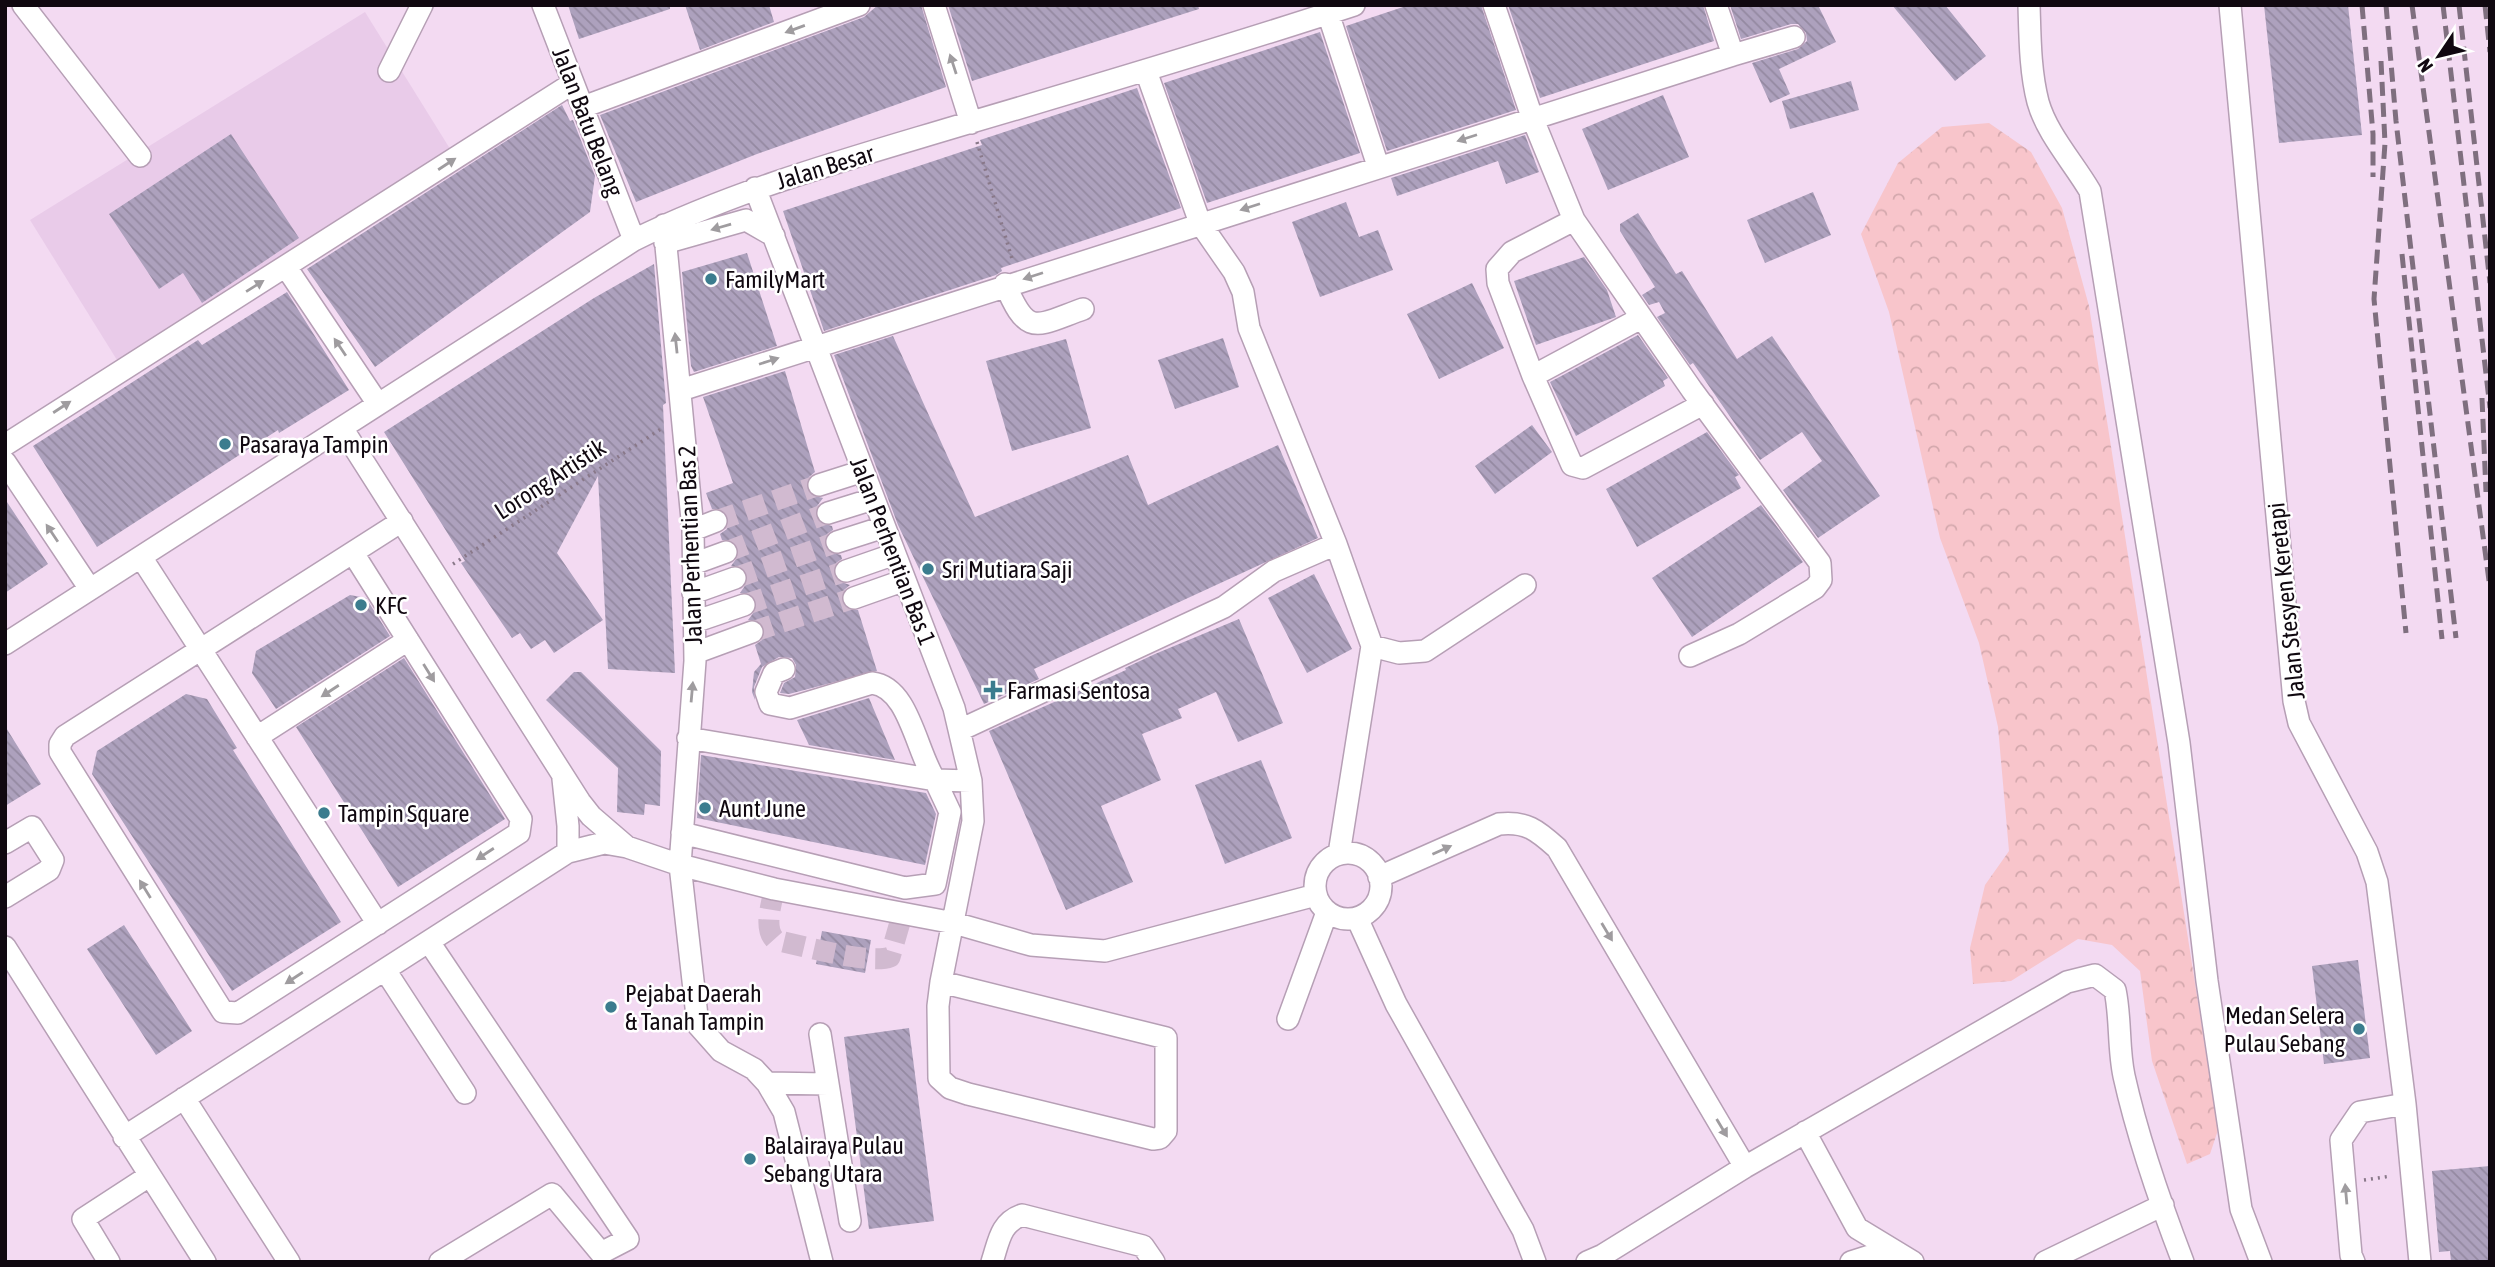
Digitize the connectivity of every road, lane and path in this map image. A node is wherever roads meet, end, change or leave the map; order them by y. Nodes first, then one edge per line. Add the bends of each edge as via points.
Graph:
1 (23, 5) edge
2 (422, 5) edge
3 (542, 5) edge
4 (859, 5) edge
5 (934, 5) edge
6 (1354, 5) edge
7 (1494, 5) edge
8 (1716, 5) edge
9 (2029, 5) edge
10 (2230, 5) edge
11 (1328, 13) junction
12 (1297, 14) edge
13 (1794, 37) dead end
14 (1733, 55) junction
15 (389, 71) dead end
16 (1146, 71) junction
17 (573, 83) junction
18 (583, 107) junction
19 (1532, 117) junction
20 (971, 122) junction
21 (140, 156) dead end
22 (1378, 166) junction
23 (755, 188) junction
24 (1574, 220) junction
25 (1200, 223) junction
26 (665, 234) junction
27 (774, 236) junction
28 (634, 240) junction
29 (286, 267) junction
30 (1012, 283) junction
31 (1083, 309) dead end
32 (1642, 318) junction
33 (815, 346) junction
34 (1533, 376) junction
35 (681, 390) junction
36 (378, 404) junction
37 (1703, 404) junction
38 (684, 414) junction
39 (342, 428) junction
40 (6, 447) edge
41 (863, 471) junction
42 (819, 485) tunnel mouth
43 (873, 499) junction
44 (828, 513) tunnel mouth
45 (402, 521) junction
46 (716, 521) tunnel mouth
47 (884, 527) junction
48 (693, 530) junction
49 (837, 542) tunnel mouth
50 (1336, 544) junction
51 (726, 552) tunnel mouth
52 (353, 553) junction
53 (895, 554) junction
54 (141, 557) junction
55 (693, 564) junction
56 (846, 570) tunnel mouth
57 (436, 574) junction
58 (735, 578) tunnel mouth
59 (905, 580) junction
60 (1525, 585) dead end
61 (90, 589) junction
62 (693, 593) junction
63 (854, 598) tunnel mouth
64 (744, 604) tunnel mouth
65 (694, 622) junction
66 (752, 632) tunnel mouth
67 (408, 640) junction
68 (5, 644) edge
69 (1372, 646) junction
70 (200, 649) junction
71 (695, 653) junction
72 (1690, 656) dead end
73 (784, 669) dead end
74 (960, 730) junction
75 (257, 737) junction
76 (688, 738) junction
77 (562, 770) junction
78 (934, 780) junction
79 (971, 781) junction
80 (682, 833) junction
81 (5, 843) edge
82 (627, 847) junction
83 (568, 852) junction
84 (1339, 854) junction
85 (680, 865) junction
86 (1379, 877) junction
87 (5, 897) edge
88 (1322, 903) junction
89 (1357, 918) junction
90 (954, 923) junction
91 (378, 924) junction
92 (429, 942) junction
93 (5, 947) edge
94 (385, 970) junction
95 (941, 982) junction
96 (1287, 1018) dead end
97 (820, 1034) dead end
98 (767, 1083) junction
99 (828, 1084) junction
100 (465, 1093) dead end
101 (184, 1098) junction
102 (2405, 1104) junction
103 (1805, 1132) junction
104 (124, 1137) junction
105 (1745, 1167) junction
106 (149, 1176) junction
107 (2163, 1205) junction
108 (850, 1221) dead end
109 (109, 1262) edge
110 (205, 1262) edge
111 (289, 1262) edge
112 (440, 1262) edge
113 (822, 1262) edge
114 (992, 1262) edge
115 (1154, 1262) edge
116 (1535, 1262) edge
117 (1587, 1262) edge
118 (1851, 1262) edge
119 (1884, 1262) edge
120 (1913, 1262) edge
121 (2045, 1262) edge
122 (2183, 1262) edge
123 (2261, 1262) edge
124 (2354, 1262) edge
125 (2420, 1262) edge

1 - 21 street
2 - 15 street
3 - 17 street, Jalan Batu Belang
4 -> 18 street
20 -> 5 street
6 - 11 street, Jalan Besar
7 - 19 street
8 - 14 street
9 - 123 street via 2039,103 2054,136 2090,191 2179,743 2207,981 2241,1209
10 - 102 street, Jalan Stesyen Keretapi via 2294,701 2299,723 2349,815 2378,881
11 - 12 street, Jalan Besar
11 - 22 street
12 - 16 street, Jalan Besar
13 - 14 street
14 - 19 street
16 - 20 street, Jalan Besar
16 - 25 street
17 - 18 street, Jalan Batu Belang
29 -> 17 street
18 - 28 street, Jalan Batu Belang
19 -> 22 street
19 - 24 street
20 - 23 street, Jalan Besar
20 - 30 path
22 -> 25 street
23 - 26 street, Jalan Besar
23 - 27 street, Jalan Perhentian Bas 1
24 - 32 street
24 - 34 street via 1512,252 1497,269 1498,283
25 -> 30 street
25 - 50 street via 1243,292 1249,328
27 -> 26 street via 746,220
26 - 28 street, Jalan Besar
35 -> 26 street, Jalan Perhentian Bas 2
27 - 33 street, Jalan Perhentian Bas 1
28 - 36 street, Jalan Besar
36 -> 29 street
40 -> 29 street
30 - 31 street via 1016,312 1029,323 1037,325
30 - 33 street
32 - 34 street
32 - 37 street
35 -> 33 street
33 - 41 street, Jalan Perhentian Bas 1
34 - 37 street via 1572,464 1583,468
35 - 38 street, Jalan Perhentian Bas 2
36 - 39 street, Jalan Besar
37 - 72 street via 1820,563 1821,580 1738,634
38 - 48 street, Jalan Perhentian Bas 2
38 - 57 path, Lorong Artistik
39 - 45 street
39 - 54 street, Jalan Besar
61 -> 40 street
41 - 42 street
41 - 43 street, Jalan Perhentian Bas 1
43 - 44 street
43 - 47 street, Jalan Perhentian Bas 1
45 - 52 street
45 - 57 street
46 - 48 street
47 - 49 street
47 - 53 street, Jalan Perhentian Bas 1
48 - 55 street, Jalan Perhentian Bas 2
50 - 69 street
50 - 74 street via 1274,571 1224,607
51 - 55 street
52 - 67 street
52 - 70 street
53 - 56 street
53 - 59 street, Jalan Perhentian Bas 1
54 - 61 street, Jalan Besar
54 - 70 street
55 - 62 street, Jalan Perhentian Bas 2
57 - 77 street
58 - 62 street
59 - 63 street
59 - 74 street, Jalan Perhentian Bas 1
60 - 69 street via 1425,651 1399,653
61 - 68 street, Jalan Besar
62 - 65 street, Jalan Perhentian Bas 2
64 - 65 street
65 - 71 street, Jalan Perhentian Bas 2
66 - 71 street
67 -> 75 street
67 -> 91 street via 522,827
69 - 84 street
70 - 75 street
91 -> 70 street via 238,1013 223,1012 60,752 65,736
76 -> 71 street, Jalan Perhentian Bas 2
73 - 78 street via 774,673 766,692 770,704 790,708 872,684 886,685 899,698
74 - 79 street, Jalan Perhentian Bas 1
75 - 91 street
76 - 78 street
76 - 80 street, Jalan Perhentian Bas 2
77 - 82 street via 591,816
77 - 83 street
78 - 79 street
78 - 80 street via 950,812 935,884 905,888
79 - 90 street, Jalan Perhentian Bas 1 via 973,821
80 - 85 street, Jalan Perhentian Bas 2
81 - 87 street via 32,827 53,860 49,870
82 - 83 street via 604,843
82 - 85 street
83 - 92 street
84 - 86 street via 1368,860
84 - 88 street via 1329,858 1317,874
85 - 90 street via 774,889
85 - 98 street, Jalan Perhentian Bas 2 via 698,1025 721,1051 754,1069
86 - 89 street via 1381,887 1374,906
86 -> 105 street via 1499,824 1534,826 1557,848
88 - 89 street via 1336,917
88 - 90 street via 1105,951 1031,945
88 - 96 street
89 - 116 street via 1396,1004 1522,1230
90 - 95 street, Jalan Perhentian Bas 1
92 - 94 street
92 - 112 street via 628,1239 601,1253 552,1194
93 - 104 street
94 - 100 street
94 - 101 street
95 - 95 street, Jalan Perhentian Bas 1 via 1166,1038 1166,1131 1160,1138 950,1088 939,1078
97 - 99 street
98 - 99 street
98 - 113 street via 784,1112
99 - 108 street
101 - 104 street
101 - 111 street
124 -> 102 street via 2341,1140 2360,1112
102 - 125 street, Jalan Stesyen Keretapi
103 - 105 street
103 - 107 street via 2067,982 2095,975 2115,990 2124,1073
103 - 120 street via 1857,1228
104 - 106 street
105 - 117 street
106 - 109 street via 83,1219
106 - 110 street
107 - 121 street
107 - 122 street
114 - 115 street via 1002,1229 1022,1215 1143,1247
118 - 119 street via 1873,1255

